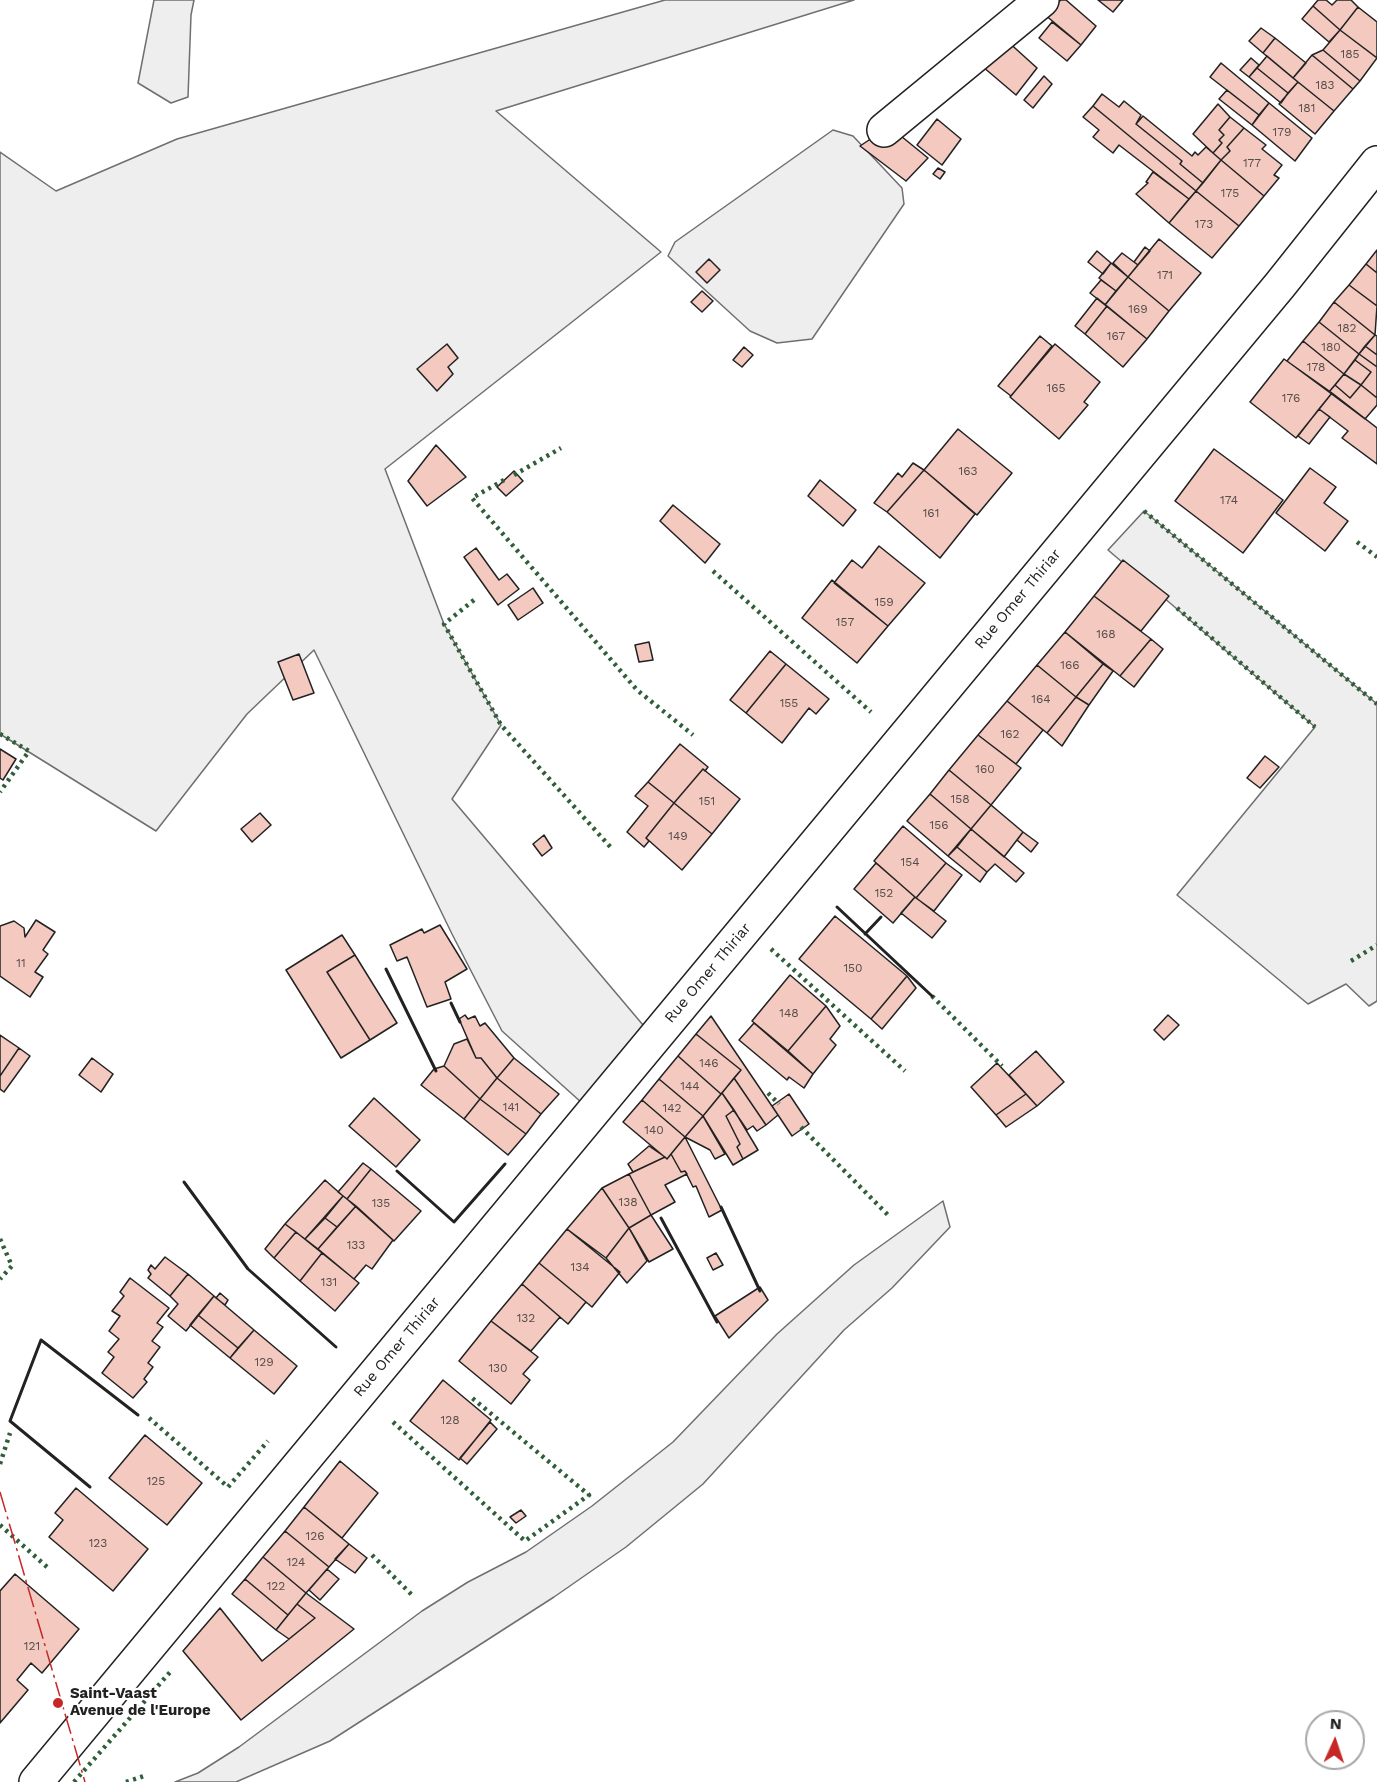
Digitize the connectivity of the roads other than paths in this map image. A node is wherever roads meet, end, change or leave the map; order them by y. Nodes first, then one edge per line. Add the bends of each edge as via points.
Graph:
1 (1042, 0) edge
2 (884, 130) dead end
3 (1377, 163) edge
4 (36, 1782) edge

1 - 2 street
3 - 4 street, Rue Omer Thiriar via 1280,285

